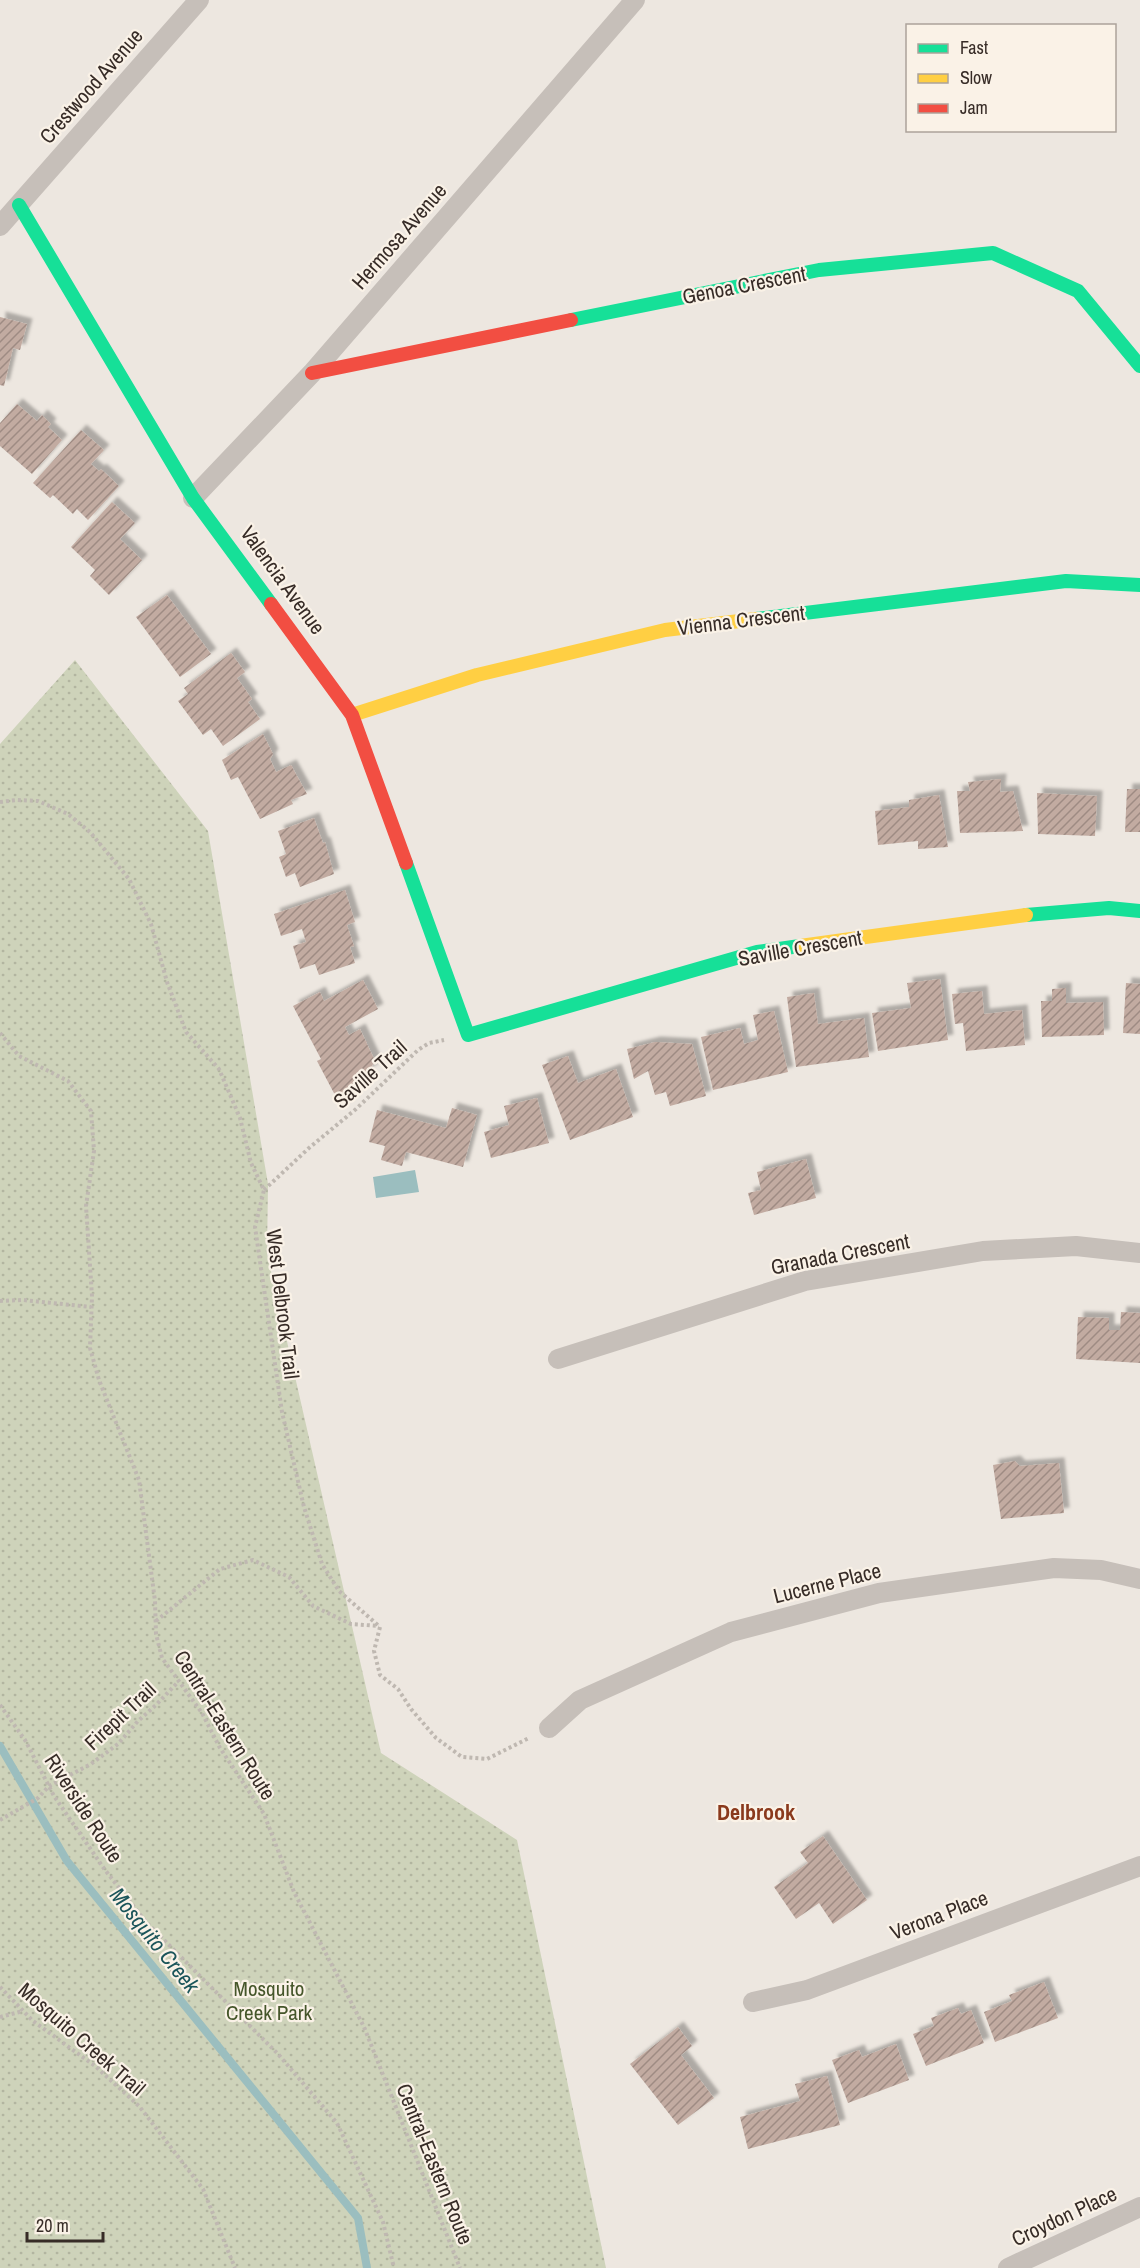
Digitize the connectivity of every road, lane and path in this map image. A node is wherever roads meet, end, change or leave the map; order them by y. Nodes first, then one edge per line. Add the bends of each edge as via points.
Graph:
1 (199, 0) edge
2 (635, 0) edge
3 (19, 205) junction
4 (0, 226) edge
5 (1140, 366) edge
6 (312, 373) junction
7 (194, 498) junction
8 (1140, 585) edge
9 (352, 715) junction
10 (0, 802) edge
11 (1140, 911) edge
12 (0, 1033) edge
13 (468, 1035) junction
14 (264, 1190) junction
15 (1140, 1253) edge
16 (3, 1301) edge
17 (92, 1307) junction
18 (558, 1359) dead end
19 (1140, 1579) edge
20 (156, 1621) junction
21 (380, 1626) junction
22 (178, 1682) junction
23 (0, 1705) edge
24 (549, 1728) joint
25 (49, 1786) junction
26 (0, 1820) edge
27 (1140, 1866) edge
28 (0, 1987) edge
29 (753, 2002) dead end
30 (23, 2011) junction
31 (0, 2017) edge
32 (1140, 2207) edge
33 (235, 2268) edge
34 (394, 2268) edge
35 (460, 2268) edge
36 (1008, 2268) edge

1 - 3 street, Crestwood Avenue
2 - 6 street, Hermosa Avenue
3 - 4 street
3 - 7 street, Valencia Avenue
5 - 6 street, Genoa Crescent via 1078,291 993,253 819,270
6 - 7 street, Hermosa Avenue
7 - 9 street, Valencia Avenue
8 - 9 street, Vienna Crescent via 1066,581 665,630 477,675
9 - 13 street, Valencia Avenue
10 - 14 path via 38,801 68,814 90,832 129,879 151,924 186,1032 219,1069
11 - 13 street, Saville Crescent via 1109,908 1020,915 757,952
12 - 17 path, Central-Eastern Route via 19,1056 68,1081 91,1111 94,1151 86,1206
13 - 14 path, Saville Trail via 429,1043 418,1050
14 - 21 path, West Delbrook Trail via 255,1227 282,1412 304,1507 322,1564 339,1590
15 - 18 street, Granada Crescent via 1076,1246 983,1251 805,1281
16 - 17 path
17 - 20 path, Central-Eastern Route via 90,1348 139,1480
19 - 24 street, Lucerne Place via 1101,1570 1054,1568 879,1593 731,1632 580,1700
20 - 21 path via 220,1569 253,1560 289,1577 313,1606 351,1624
20 - 22 path, Central-Eastern Route via 162,1658
21 - 24 path via 374,1651 380,1675 398,1689 436,1738 462,1757 487,1759
22 - 25 path, Firepit Trail via 118,1744 91,1764
22 - 35 path, Central-Eastern Route via 202,1713 264,1814 294,1892 364,2027
23 - 25 path, Riverside Route via 25,1740
25 - 26 path, Firepit Trail via 38,1798
25 - 34 path, Riverside Route via 105,1870 146,1922 278,2054 337,2123 383,2222
27 - 29 street, Verona Place via 807,1990
28 - 30 path, Mosquito Creek Trail
30 - 31 path
30 - 33 path, Mosquito Creek Trail via 95,2066 139,2106 203,2189
32 - 36 street, Croydon Place

